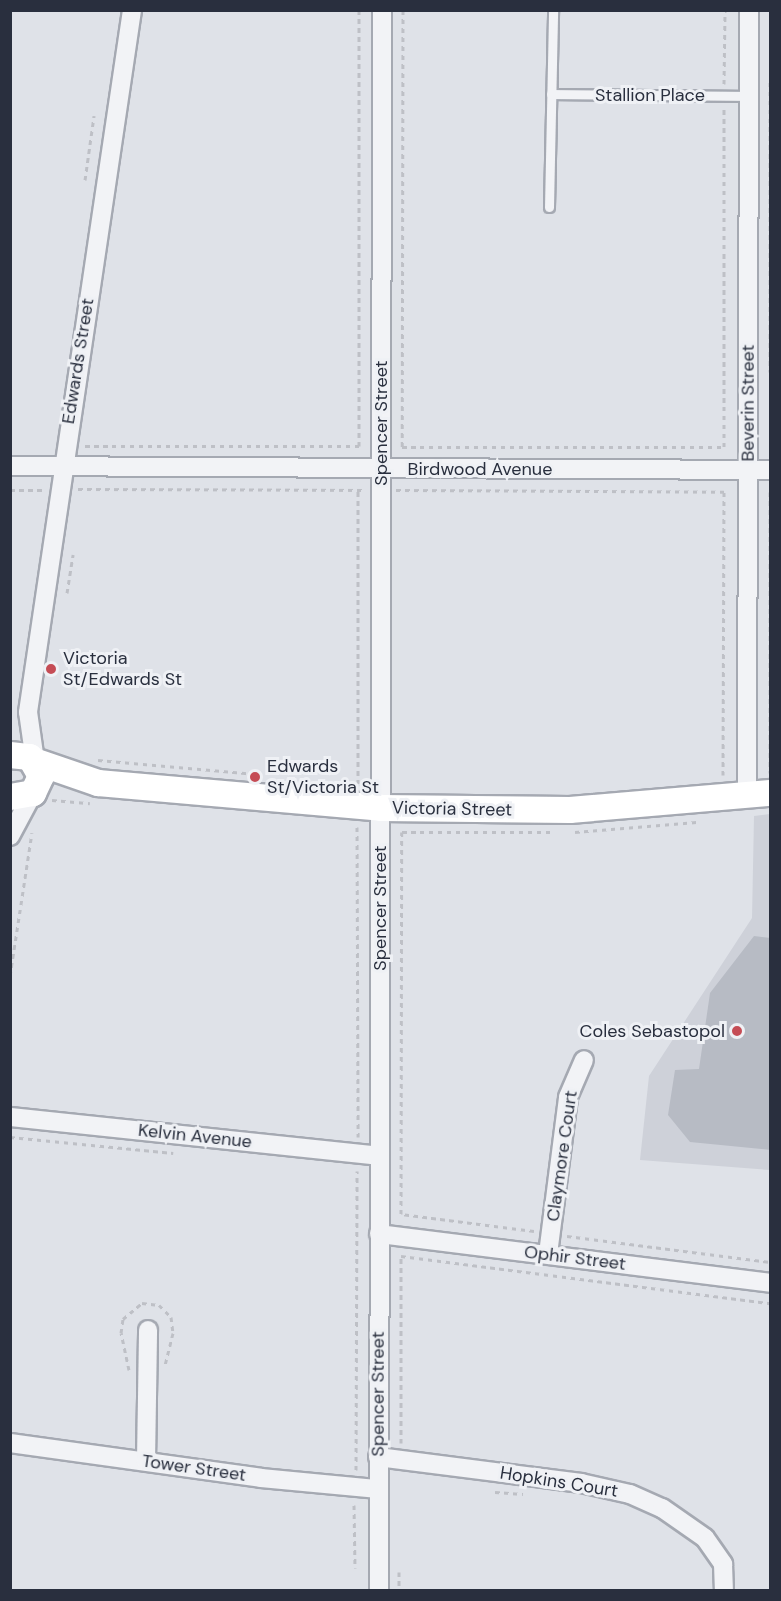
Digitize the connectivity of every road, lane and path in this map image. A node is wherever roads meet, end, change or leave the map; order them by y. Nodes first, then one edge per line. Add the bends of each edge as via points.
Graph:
1 (132, 10) edge
2 (359, 10) edge
3 (382, 10) edge
4 (404, 10) edge
5 (552, 10) edge
6 (725, 10) edge
7 (749, 10) edge
8 (771, 82) edge
9 (551, 94) junction
10 (724, 96) junction
11 (749, 96) junction
12 (94, 116) dead end
13 (85, 180) dead end
14 (549, 207) dead end
15 (771, 372) edge
16 (83, 446) dead end
17 (10, 466) edge
18 (62, 466) junction
19 (381, 468) junction
20 (748, 470) junction
21 (771, 470) edge
22 (78, 489) dead end
23 (358, 490) junction
24 (381, 490) junction
25 (771, 492) edge
26 (73, 554) dead end
27 (68, 592) dead end
28 (28, 712) junction
29 (10, 753) edge
30 (36, 761) junction
31 (95, 771) junction
32 (266, 775) dead end
33 (712, 776) dead end
34 (347, 783) dead end
35 (358, 784) junction
36 (762, 787) edge
37 (34, 797) edge
38 (381, 797) junction
39 (33, 823) dead end
40 (358, 828) dead end
41 (402, 832) dead end
42 (10, 836) edge
43 (10, 976) edge
44 (584, 1060) dead end
45 (10, 1117) edge
46 (358, 1153) junction
47 (379, 1156) junction
48 (379, 1234) junction
49 (551, 1234) junction
50 (548, 1254) junction
51 (771, 1262) edge
52 (771, 1283) edge
53 (771, 1303) edge
54 (148, 1330) dead end
55 (10, 1443) edge
56 (401, 1444) dead end
57 (378, 1457) junction
58 (146, 1461) junction
59 (356, 1471) dead end
60 (378, 1490) junction
61 (495, 1492) dead end
62 (531, 1495) dead end
63 (356, 1506) dead end
64 (355, 1568) dead end
65 (399, 1572) dead end
66 (379, 1590) edge
67 (399, 1590) edge
68 (724, 1590) edge

1 - 18 street, Edwards Street
2 - 16 path via 359,446
3 - 19 street, Spencer Street
4 - 10 path via 402,447 724,447
5 - 9 lane
6 - 10 path
7 - 11 street, Beverin Street
8 - 15 path
9 - 10 lane, Stallion Place
9 - 14 lane
10 - 11 lane, Stallion Place
11 - 20 street, Beverin Street
12 - 13 path
17 - 18 street, Birdwood Avenue
18 - 19 street, Birdwood Avenue
18 - 28 street, Edwards Street
19 - 20 street, Birdwood Avenue
19 - 24 street, Spencer Street
20 - 21 street, Birdwood Avenue
20 - 36 street, Beverin Street
22 - 23 path
23 - 24 path
23 - 35 path
24 - 33 path via 724,492 724,775
24 - 38 street, Spencer Street
25 - 36 path
26 - 27 path
28 - 29 street, Edwards Street
28 - 30 street, Edwards Street
29 - 30 street, Victoria Street via 24,754
30 - 31 street, Victoria Street
30 - 37 street via 41,779
31 - 32 path
31 - 37 street, Victoria Street
31 - 38 street, Victoria Street
34 - 35 path
35 - 38 path
36 - 38 street, Victoria Street via 570,810
37 - 42 street
38 - 47 street, Spencer Street
39 - 43 path
40 - 46 path
41 - 49 path via 401,1214
44 - 49 street, Claymore Court via 567,1097
45 - 46 street, Kelvin Avenue
46 - 47 street, Kelvin Avenue
46 - 59 path
47 - 48 street, Spencer Street
48 - 50 street, Ophir Street
48 - 57 street, Spencer Street
49 - 50 street, Claymore Court
49 - 51 path
50 - 52 street, Ophir Street
53 - 56 path via 401,1256
54 - 58 street
55 - 58 street, Tower Street
57 - 60 street, Spencer Street
57 - 68 street, Hopkins Court via 581,1483 630,1494 662,1508 705,1538 723,1564
58 - 60 street, Tower Street
60 - 66 street, Spencer Street
61 - 62 path
63 - 64 path
65 - 67 path

